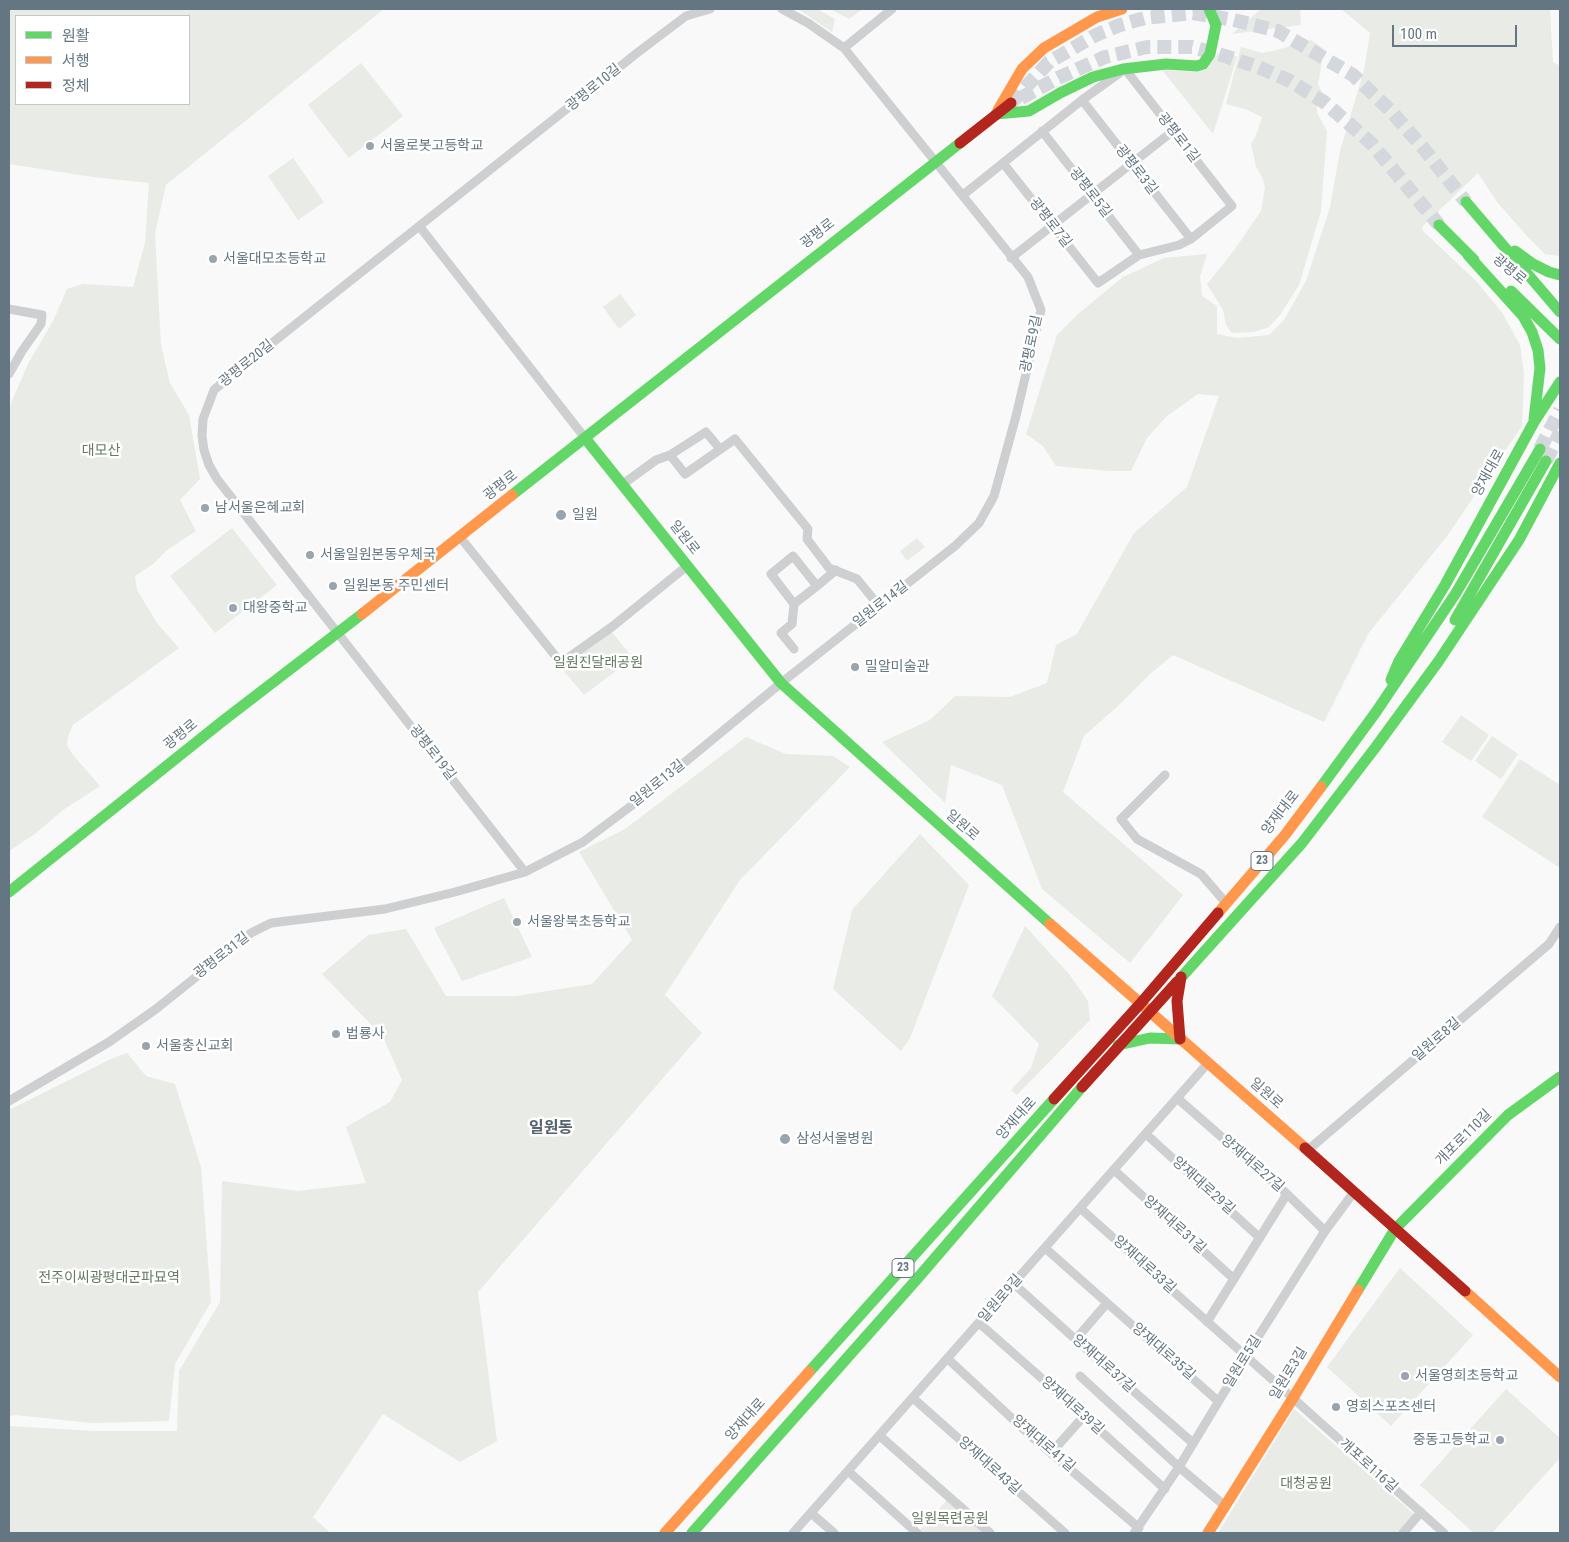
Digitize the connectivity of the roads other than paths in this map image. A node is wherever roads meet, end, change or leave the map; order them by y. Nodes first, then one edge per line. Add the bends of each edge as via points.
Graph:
1 (710, 9) edge
2 (782, 9) edge
3 (892, 9) edge
4 (1122, 9) edge
5 (1209, 9) edge
6 (844, 48) junction
7 (1082, 100) junction
8 (1011, 103) tunnel mouth
9 (995, 115) junction
10 (1173, 131) junction
11 (1042, 132) junction
12 (936, 161) junction
13 (1002, 163) junction
14 (1131, 164) junction
15 (484, 176) joint
16 (963, 195) junction
17 (1092, 195) junction
18 (1466, 202) tunnel mouth
19 (1439, 224) tunnel mouth
20 (1052, 226) junction
21 (420, 227) junction
22 (1497, 238) junction
23 (1191, 239) junction
24 (1139, 255) junction
25 (1468, 255) junction
26 (1012, 258) junction
27 (1560, 275) edge
28 (9, 309) edge
29 (1560, 312) edge
30 (1560, 339) edge
31 (9, 374) edge
32 (1560, 382) edge
33 (1534, 422) junction
34 (585, 438) junction
35 (720, 449) junction
36 (1540, 449) tunnel mouth
37 (670, 455) junction
38 (1546, 461) tunnel mouth
39 (1560, 463) tunnel mouth
40 (623, 484) junction
41 (979, 524) joint
42 (460, 537) junction
43 (687, 566) junction
44 (836, 570) junction
45 (817, 586) junction
46 (794, 604) junction
47 (879, 606) junction
48 (338, 633) junction
49 (794, 649) dead end
50 (781, 683) junction
51 (1376, 712) junction
52 (1375, 748) junction
53 (1164, 775) dead end
54 (525, 872) junction
55 (9, 892) edge
56 (1226, 903) junction
57 (1560, 927) edge
58 (1181, 976) junction
59 (1144, 1008) junction
60 (1180, 1038) junction
61 (1118, 1045) junction
62 (1208, 1063) junction
63 (1560, 1077) edge
64 (1177, 1098) junction
65 (9, 1101) edge
66 (1146, 1134) junction
67 (1308, 1150) junction
68 (1114, 1170) junction
69 (1354, 1192) junction
70 (1287, 1194) junction
71 (1080, 1208) junction
72 (1395, 1228) junction
73 (1325, 1231) junction
74 (1260, 1238) junction
75 (1045, 1248) junction
76 (1234, 1279) junction
77 (1014, 1284) junction
78 (1107, 1303) junction
79 (1207, 1322) junction
80 (979, 1323) junction
81 (1076, 1339) junction
82 (1246, 1356) junction
83 (948, 1359) junction
84 (1080, 1376) dead end
85 (1560, 1377) edge
86 (913, 1398) junction
87 (1293, 1398) junction
88 (1218, 1401) junction
89 (1084, 1416) junction
90 (880, 1436) junction
91 (1193, 1443) junction
92 (1052, 1452) junction
93 (1179, 1467) junction
94 (848, 1471) junction
95 (1165, 1489) junction
96 (1225, 1506) junction
97 (1421, 1512) junction
98 (811, 1513) junction
99 (1136, 1531) edge
100 (665, 1533) edge
101 (692, 1533) edge
102 (793, 1533) edge
103 (834, 1533) edge
104 (917, 1533) edge
105 (990, 1533) edge
106 (1065, 1533) edge
107 (1208, 1533) edge
108 (1403, 1533) edge
109 (1444, 1533) edge

1 - 15 street, 광평로10길 via 686,16
2 - 6 street
3 - 6 street
4 - 9 main road via 1097,17 1044,48 1022,69
5 - 9 main road via 1216,24 1215,34 1210,54 1203,64 1123,69 1093,77 1029,111
6 - 12 street
7 - 10 street, 광평로1길 via 1125,69
7 - 11 street
7 - 14 street, 광평로3길
8 - 9 main road, 광평로
9 - 12 main road, 광평로
10 - 14 street
10 - 23 street, 광평로1길 via 1232,206
11 - 13 street
11 - 17 street, 광평로5길
12 - 16 street, 광평로9길
12 - 34 main road, 광평로
13 - 16 street
13 - 20 street, 광평로7길
14 - 17 street
14 - 23 street, 광평로3길
15 - 21 street, 광평로20길
16 - 26 street, 광평로9길
17 - 20 street
17 - 24 street, 광평로5길
18 - 22 main road, 광평로
19 - 25 main road, 광평로
20 - 24 street, 광평로7길 via 1098,283
20 - 26 street
21 - 34 street, 일원로
21 - 48 street, 광평로20길 via 214,390 203,419 204,450 217,479
22 - 27 main road via 1533,264
22 - 29 main road, 광평로
23 - 24 street
25 - 30 main road, 광평로 via 1517,296
25 - 33 main road via 1523,316 1532,332 1540,368
26 - 41 street, 광평로9길 via 1028,277 1041,310 994,496
28 - 31 street via 42,315 41,324
32 - 33 main road, 양재대로 / 23
33 - 51 main road, 양재대로 / 23 via 1445,585 1399,661
34 - 40 main road, 일원로
34 - 42 main road, 광평로
35 - 37 street via 706,432
35 - 37 street via 685,474
35 - 44 street via 735,439 808,529 806,539 829,568
36 - 51 main road, 양재대로 via 1456,593
37 - 40 street via 656,460
38 - 52 main road, 양재대로 via 1463,606
39 - 52 main road, 양재대로 / 23 via 1518,540 1438,662
40 - 43 main road, 일원로
41 - 47 street, 일원로14길
42 - 43 street via 561,663
42 - 48 main road, 광평로
43 - 50 main road, 일원로
44 - 45 street
44 - 47 street via 857,579
45 - 46 street
45 - 46 street via 793,556 771,574
46 - 49 street via 792,624 780,633
47 - 50 street, 일원로14길
48 - 54 street, 광평로19길
48 - 55 main road, 광평로
50 - 54 street, 일원로13길 via 583,842
50 - 59 main road, 일원로
51 - 56 main road, 양재대로 / 23 via 1285,835
52 - 58 main road, 양재대로 / 23 via 1302,843
53 - 56 street via 1121,820 1137,839 1201,874
54 - 65 street, 광평로31길 via 385,909 271,923 251,933 109,1042
56 - 59 main road, 양재대로 / 23
57 - 67 street, 일원로8길 via 1549,944
58 - 59 main road, 양재대로 / 23
58 - 60 main road via 1177,1002
59 - 60 main road, 일원로
59 - 61 main road, 양재대로 / 23
59 - 100 main road, 양재대로 / 23
60 - 61 main road via 1150,1038
60 - 62 main road, 일원로
61 - 101 main road, 양재대로 / 23
62 - 64 street, 일원로9길
62 - 67 main road, 일원로
63 - 72 main road, 개포로110길 via 1508,1115
64 - 66 street, 일원로9길
64 - 70 street, 양재대로27길
66 - 68 street, 일원로9길
66 - 74 street, 양재대로29길
67 - 69 main road, 일원로
68 - 71 street, 일원로9길
68 - 76 street, 양재대로31길
69 - 72 main road, 일원로
69 - 73 street, 일원로5길
70 - 73 street, 양재대로27길
70 - 74 street
71 - 75 street, 일원로9길
71 - 79 street, 양재대로33길
72 - 85 main road, 일원로
72 - 87 main road, 일원로3길
73 - 82 street, 일원로5길
74 - 76 street
75 - 77 street, 일원로9길
75 - 78 street, 양재대로35길
76 - 79 street
77 - 80 street, 일원로9길
77 - 81 street, 양재대로37길
78 - 81 street
78 - 88 street, 양재대로35길
79 - 82 street, 양재대로33길
80 - 83 street, 일원로9길
80 - 89 street, 양재대로39길
81 - 91 street, 양재대로37길
82 - 87 street, 양재대로33길
82 - 88 street, 일원로5길
83 - 86 street, 일원로9길
83 - 92 street, 양재대로41길
84 - 93 street
86 - 90 street, 일원로9길
86 - 106 street, 양재대로43길
87 - 96 main road, 일원로3길
87 - 97 street, 개포로116길
88 - 91 street, 일원로5길
89 - 92 street
89 - 95 street, 양재대로39길
90 - 94 street, 일원로9길
90 - 105 street
91 - 93 street, 일원로5길
92 - 99 street, 양재대로41길
93 - 95 street, 일원로5길
93 - 96 street
94 - 98 street, 일원로9길
94 - 104 street
95 - 99 street, 일원로5길
96 - 107 main road, 일원로3길
97 - 108 street
97 - 109 street, 개포로116길
98 - 102 street, 일원로9길
98 - 103 street

